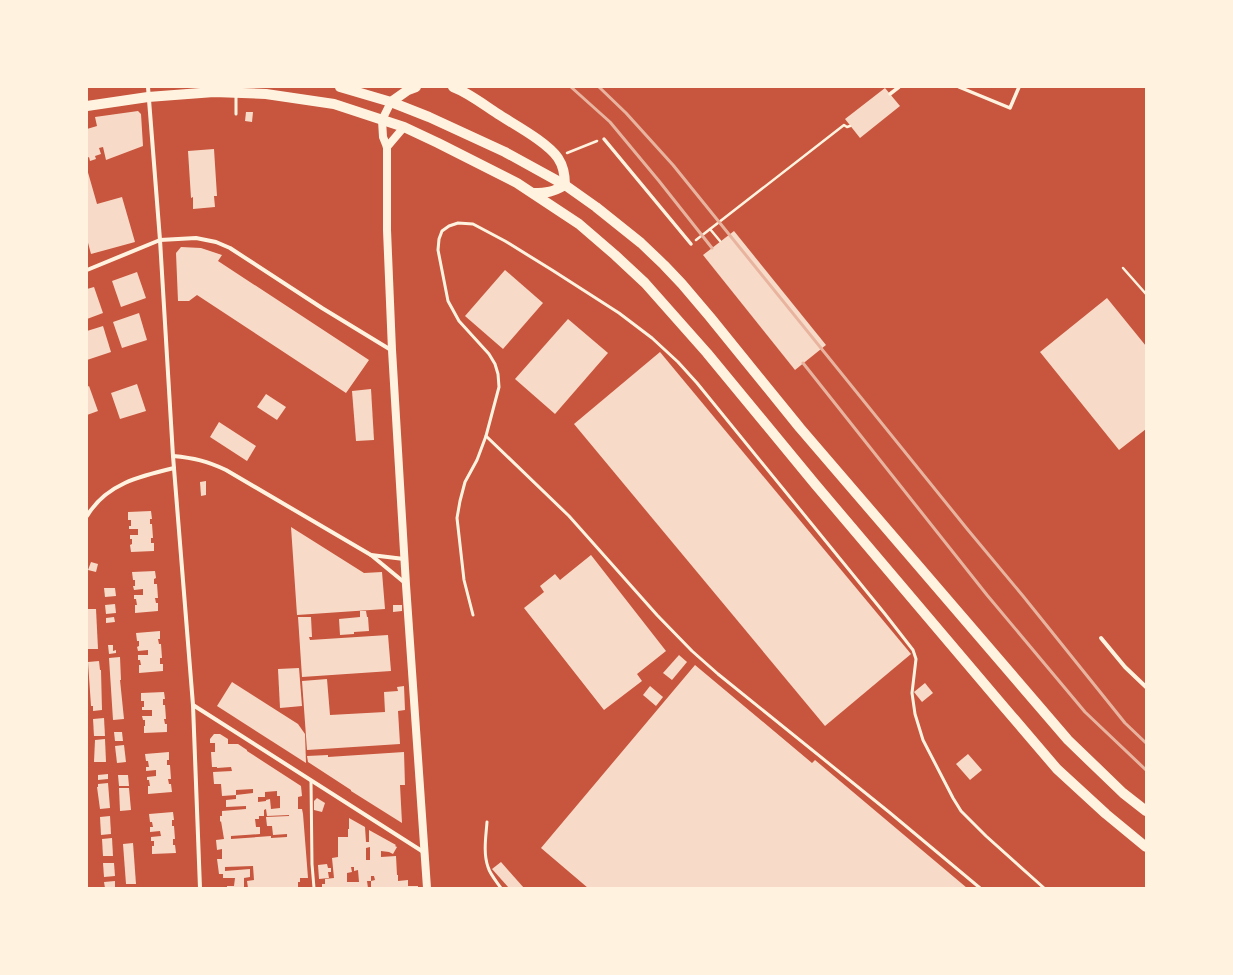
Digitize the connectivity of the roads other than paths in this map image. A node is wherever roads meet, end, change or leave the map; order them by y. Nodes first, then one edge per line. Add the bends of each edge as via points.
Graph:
1 (340, 87) edge
2 (416, 87) edge
3 (453, 87) edge
4 (899, 87) edge
5 (959, 87) edge
6 (1019, 87) edge
7 (148, 92) edge
8 (236, 93) junction
9 (890, 94) dead end
10 (391, 102) junction
11 (87, 106) edge
12 (236, 114) dead end
13 (382, 120) junction
14 (404, 127) junction
15 (604, 139) road end
16 (387, 147) junction
17 (565, 185) junction
18 (533, 193) junction
19 (160, 240) junction
20 (691, 244) road end
21 (87, 270) edge
22 (392, 350) junction
23 (486, 436) junction
24 (173, 456) junction
25 (174, 468) junction
26 (87, 516) edge
27 (371, 555) junction
28 (405, 559) junction
29 (406, 585) junction
30 (473, 615) dead end
31 (1101, 638) dead end
32 (1146, 687) edge
33 (193, 705) junction
34 (311, 781) junction
35 (1146, 811) edge
36 (487, 822) dead end
37 (1146, 847) edge
38 (425, 853) junction
39 (200, 888) edge
40 (314, 888) edge
41 (427, 888) edge
42 (501, 888) edge
43 (980, 888) edge
44 (1044, 888) edge

1 - 10 main road
2 - 10 main road
3 - 17 main road via 539,140 557,156 565,174
4 - 9 street
5 - 6 street via 1010,108
7 - 8 main road
7 - 11 main road
7 - 19 street
8 - 12 lane
8 - 13 main road via 266,94 334,104
10 - 13 main road
10 - 17 main road via 485,142
13 - 14 main road
13 - 16 main road via 383,137
14 - 16 main road
14 - 18 main road via 479,163
15 - 20 street
16 - 22 main road via 387,230
17 - 18 main road via 550,192
17 - 35 main road via 596,207 664,264 800,428 1068,740 1123,793
18 - 37 main road via 579,224 645,284 707,353 1057,769
19 - 21 street
19 - 22 street via 196,238 224,245
19 - 24 street
22 - 28 main road
23 - 30 lane via 465,482 457,518 464,580
23 - 43 lane via 569,516 692,651
23 - 44 lane via 499,387 498,374 489,354 459,321 448,301 438,250 442,231 458,223 473,224 505,241 619,313 652,338 697,383 913,650 916,659 912,693 914,714 923,740 953,798 961,811 986,836
24 - 25 street
24 - 27 street via 212,463 226,470
25 - 26 street via 138,477 119,486 102,498
25 - 33 street
27 - 28 street
27 - 29 street
28 - 29 main road
29 - 38 main road
31 - 32 street
33 - 34 street
33 - 39 street
34 - 38 street
34 - 40 lane
36 - 42 lane via 488,866
38 - 41 main road

